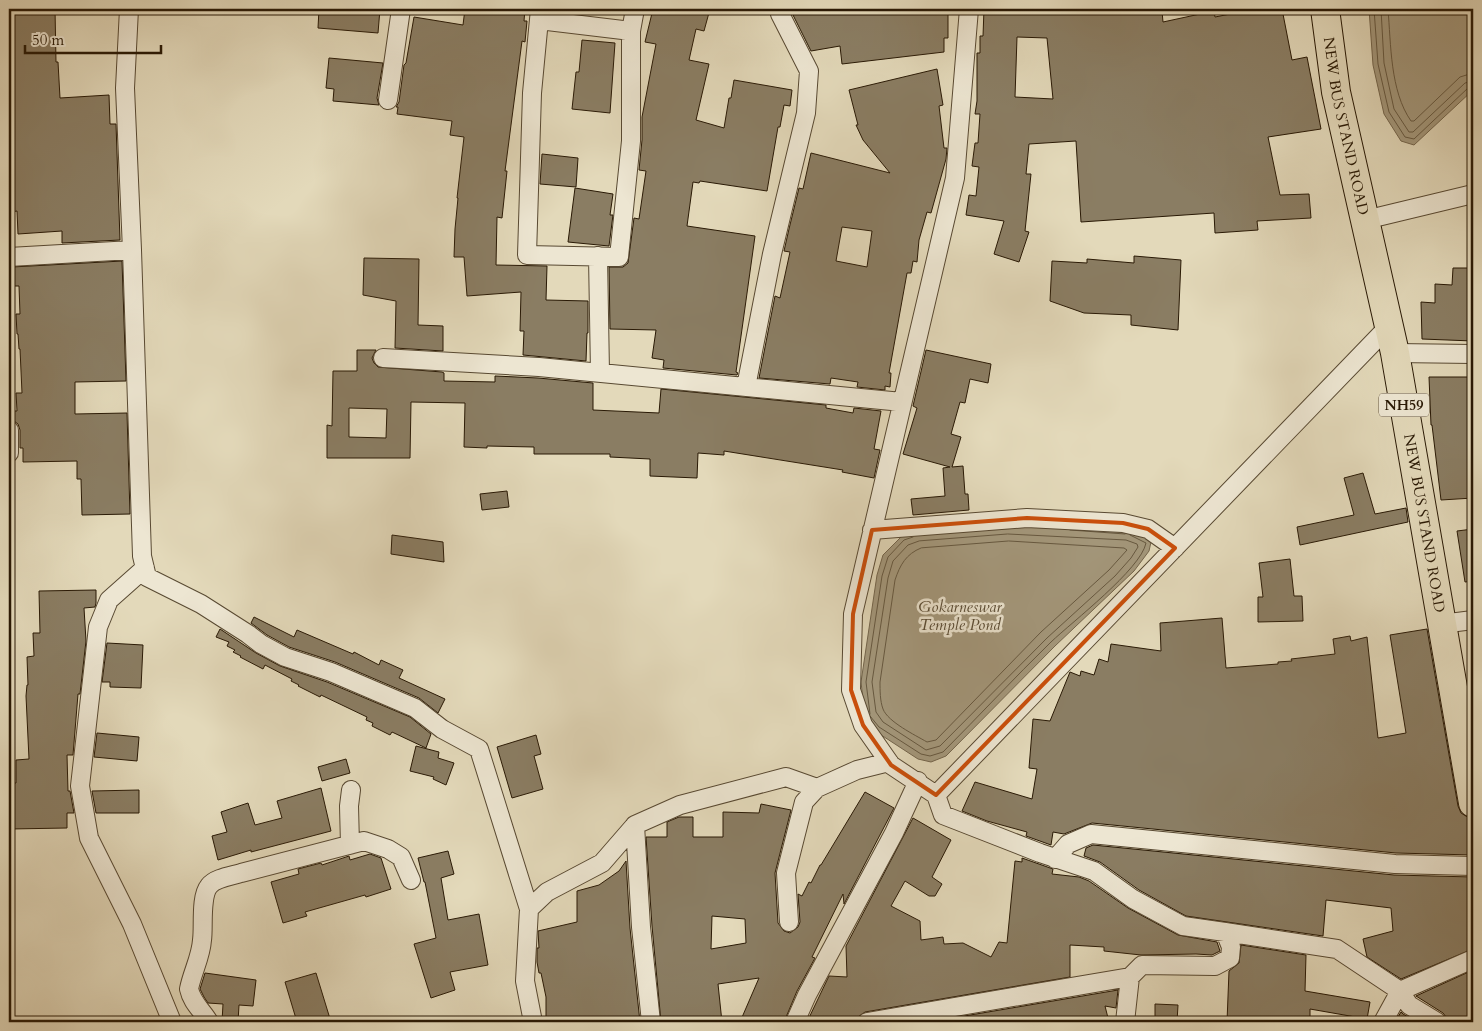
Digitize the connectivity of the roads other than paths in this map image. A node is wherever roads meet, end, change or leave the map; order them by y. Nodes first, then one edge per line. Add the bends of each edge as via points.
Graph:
1 (129, 9) edge
2 (401, 9) edge
3 (635, 9) edge
4 (782, 9) edge
5 (969, 9) edge
6 (1325, 9) edge
7 (540, 14) edge
8 (631, 30) junction
9 (388, 100) dead end
10 (1473, 194) edge
11 (1365, 220) junction
12 (132, 250) junction
13 (598, 256) junction
14 (9, 257) edge
15 (1389, 326) junction
16 (1395, 353) junction
17 (1473, 354) edge
18 (383, 358) dead end
19 (600, 373) junction
20 (746, 387) junction
21 (902, 402) junction
22 (9, 430) edge
23 (9, 452) edge
24 (872, 530) junction
25 (1175, 548) junction
26 (145, 568) junction
27 (1473, 620) edge
28 (1441, 624) junction
29 (889, 762) junction
30 (918, 781) junction
31 (817, 788) junction
32 (351, 790) dead end
33 (936, 795) junction
34 (1473, 803) edge
35 (636, 825) junction
36 (350, 845) junction
37 (1055, 859) junction
38 (1473, 866) edge
39 (411, 880) dead end
40 (529, 909) junction
41 (789, 922) dead end
42 (1225, 932) junction
43 (1473, 958) edge
44 (1130, 977) junction
45 (1400, 991) junction
46 (172, 1022) edge
47 (209, 1022) edge
48 (533, 1022) edge
49 (651, 1022) edge
50 (795, 1022) edge
51 (867, 1022) edge
52 (1125, 1022) edge
53 (1383, 1022) edge
54 (1437, 1022) edge

1 - 12 street via 124,88
2 - 9 street
3 - 8 street
4 - 20 street via 780,14 810,71 806,113 772,254
5 - 21 street via 955,178
6 - 11 highway, NEW BUS STAND ROAD / NH59 via 1336,92
7 - 8 street
7 - 13 street via 532,93 527,255
8 - 13 street via 630,141 621,241 618,257
10 - 11 street
11 - 15 highway, NEW BUS STAND ROAD / NH59
12 - 14 street
12 - 26 street via 142,556
13 - 19 street
15 - 16 highway, NEW BUS STAND ROAD / NH59
15 - 25 street
16 - 17 street
16 - 28 highway, NEW BUS STAND ROAD / NH59
18 - 19 street
19 - 20 street
20 - 21 street
21 - 24 street
22 - 23 street
24 - 25 street via 1027,518 1123,523 1148,529
24 - 29 street via 852,614 851,690 863,725
25 - 33 street
26 - 40 street via 147,577 201,604 285,657 331,672 415,708 442,729 479,749
26 - 46 street via 109,600 98,628 80,786 89,838 132,924
27 - 28 street
28 - 34 highway, NEW BUS STAND ROAD / NH59
29 - 30 street
29 - 31 street via 856,770
30 - 33 street
30 - 50 street
31 - 35 street via 786,776 680,805
31 - 41 street via 804,802 786,873
32 - 36 street via 348,806
33 - 37 street via 943,815
35 - 40 street via 602,864 547,892
35 - 49 street via 641,927
36 - 39 street via 364,841 402,857
36 - 47 street via 233,875 206,890 202,941 188,989
37 - 38 street via 1068,844 1091,834 1395,864
37 - 42 street via 1094,871 1133,899 1183,926
40 - 48 street via 525,981
42 - 44 street via 1230,958 1215,966 1142,965
42 - 45 street via 1337,949
43 - 45 street
44 - 51 street
44 - 52 street
45 - 53 street
45 - 54 street via 1410,1005

